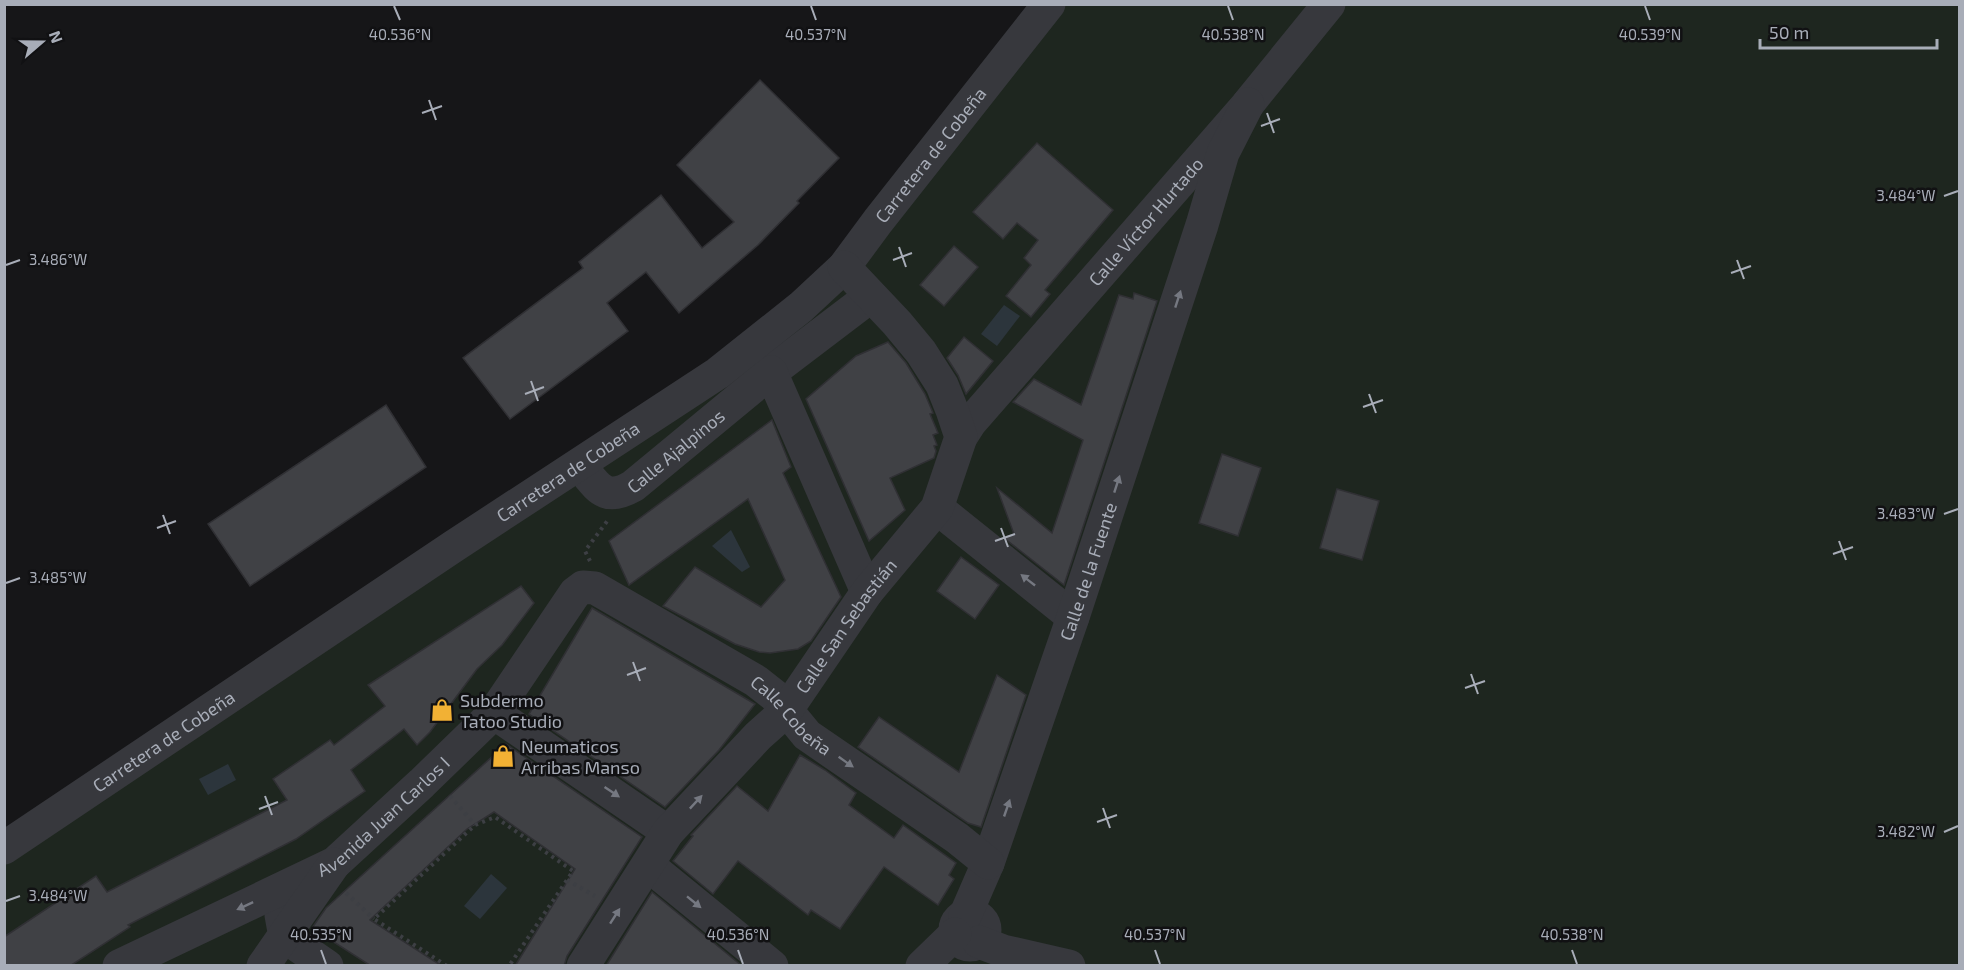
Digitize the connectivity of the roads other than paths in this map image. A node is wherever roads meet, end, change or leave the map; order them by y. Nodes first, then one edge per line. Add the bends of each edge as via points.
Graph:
1 (1049, 4) edge
2 (1329, 4) edge
3 (1248, 104) junction
4 (1159, 205) junction
5 (1202, 225) junction
6 (844, 267) junction
7 (871, 296) junction
8 (771, 372) junction
9 (960, 437) junction
10 (579, 465) junction
11 (937, 508) junction
12 (583, 577) joint
13 (867, 591) junction
14 (1074, 617) junction
15 (786, 711) junction
16 (494, 712) junction
17 (668, 832) junction
18 (4, 848) edge
19 (988, 863) junction
20 (648, 865) junction
21 (340, 877) junction
22 (277, 891) junction
23 (285, 937) junction
24 (964, 941) edge
25 (119, 966) edge
26 (263, 966) edge
27 (327, 966) edge
28 (583, 966) edge
29 (772, 966) edge
30 (922, 966) edge
31 (1069, 966) edge

1 - 6 street, Carretera de Cobeña
2 - 3 street, Calle Víctor Hurtado
3 - 4 street, Calle Víctor Hurtado
3 - 5 street, Calle de la Fuente via 1223,153
4 - 5 street
4 - 9 street, Calle Víctor Hurtado
14 -> 5 street, Calle de la Fuente
6 - 7 street
6 - 10 street, Carretera de Cobeña via 718,373
7 - 8 street, Calle Ajalpinos
7 - 9 street via 921,352 942,385
8 - 10 street, Calle Ajalpinos via 633,486 618,494 604,492
8 - 13 street
9 - 11 street, Calle San Sebastián
10 - 18 street, Carretera de Cobeña
11 - 13 street, Calle San Sebastián
14 -> 11 street
12 - 15 street, Calle Cobeña via 595,588 756,681
12 - 16 street, Avenida Juan Carlos I
13 - 15 street, Calle San Sebastián
19 -> 14 street, Calle de la Fuente
17 -> 15 street, Calle San Sebastián
15 -> 19 street, Calle Cobeña via 807,735
16 -> 17 street
16 - 21 street, Avenida Juan Carlos I via 422,783
17 - 20 street, Calle San Sebastián
19 - 24 street, Calle de la Fuente
28 -> 20 street, Calle San Sebastián
20 -> 29 street
21 - 22 street, Avenida Juan Carlos I
21 - 23 street
22 - 23 street
22 -> 25 street, Avenida Juan Carlos I
23 - 26 street
23 - 27 street
24 - 30 street, Calle de la Fuente
24 - 31 street

